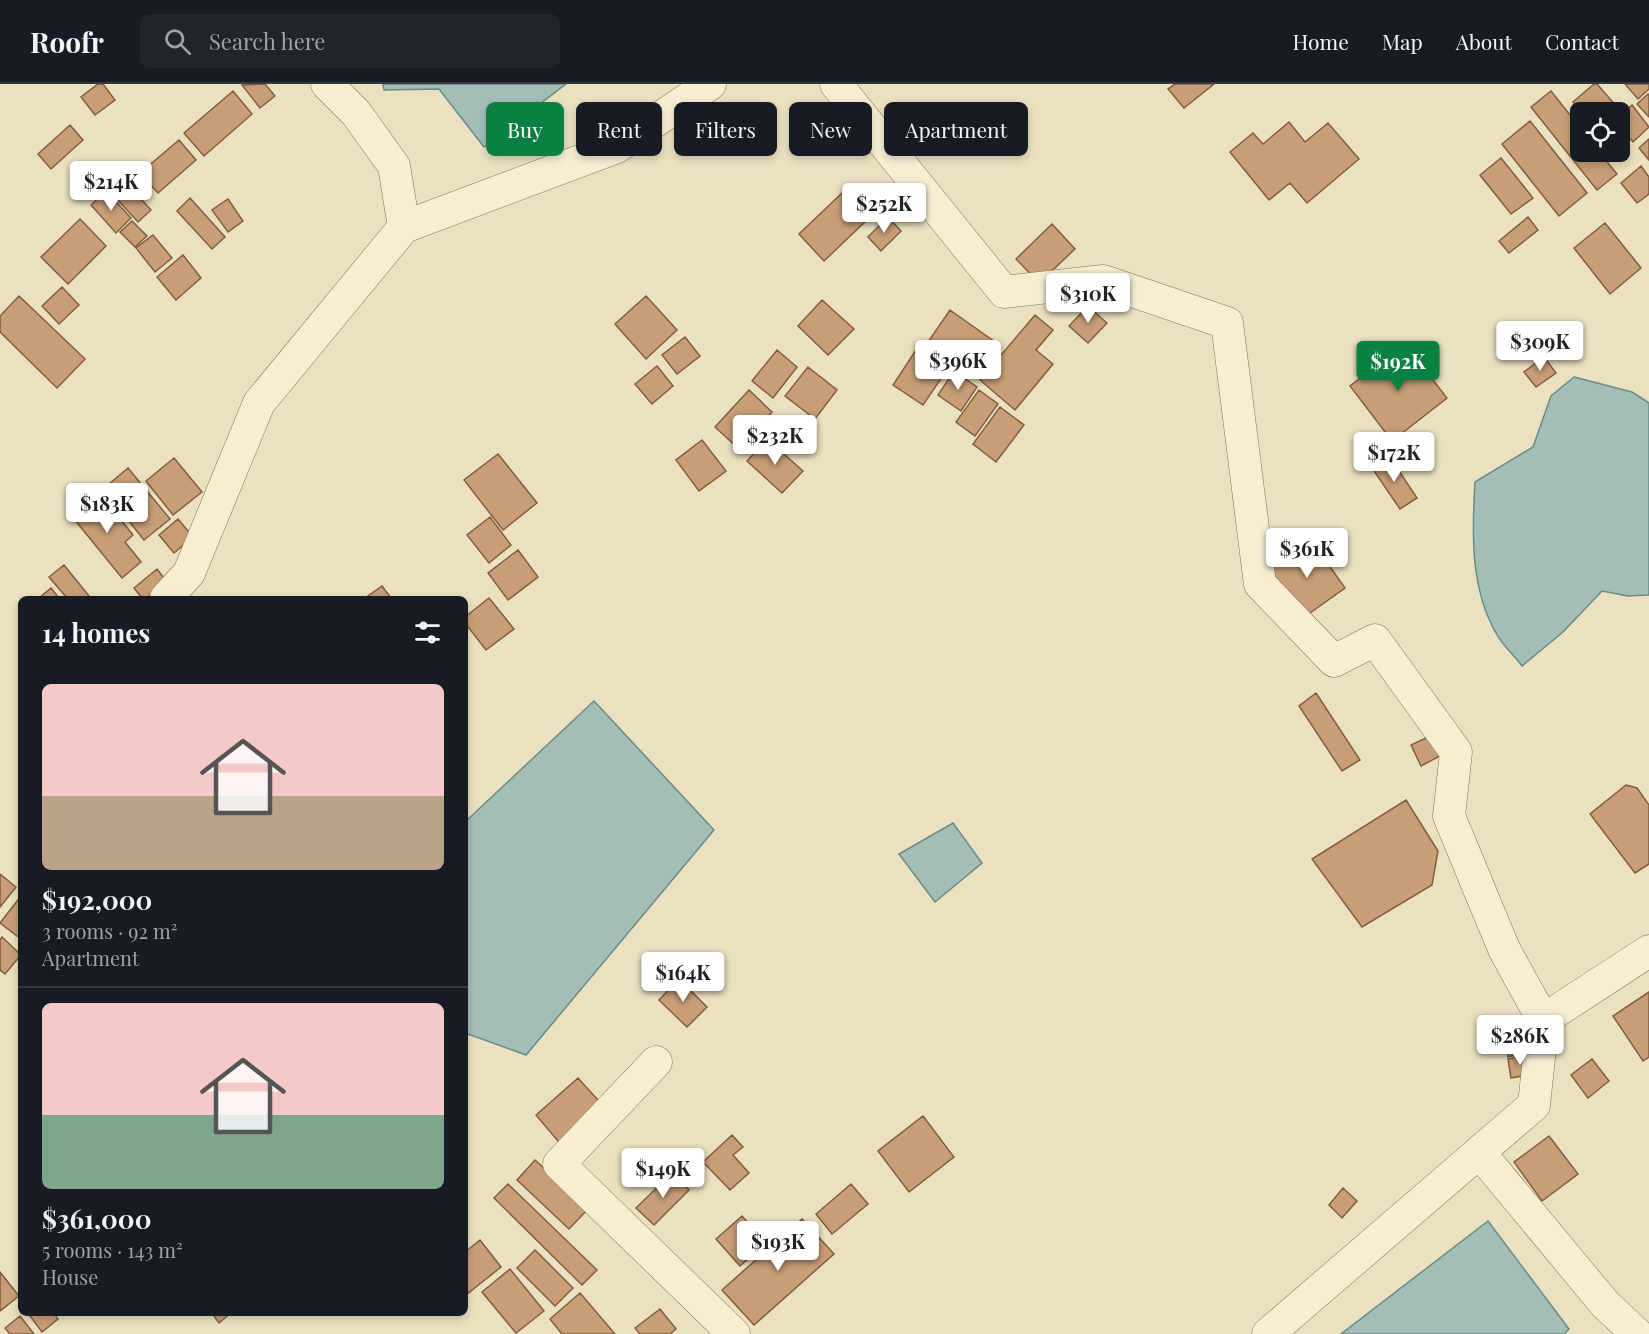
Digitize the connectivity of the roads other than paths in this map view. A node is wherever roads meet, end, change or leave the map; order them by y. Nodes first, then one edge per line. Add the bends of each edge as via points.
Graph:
1 (327, 84) edge
2 (710, 84) edge
3 (836, 84) edge
4 (404, 227) junction
5 (168, 596) edge
6 (1649, 951) edge
7 (1542, 1020) junction
8 (656, 1062) dead end
9 (1479, 1152) junction
10 (734, 1334) edge
11 (1268, 1334) edge
12 (1637, 1334) edge

1 - 4 street via 356,113 394,166
2 - 4 street via 617,147
3 - 7 street via 1004,292 1103,281 1227,323 1260,584 1334,661 1375,640 1456,752 1449,816 1504,949
4 - 5 street via 259,403 189,573
6 - 7 street
7 - 9 street via 1534,1104
8 - 10 street via 559,1164
9 - 11 street
9 - 12 street via 1605,1304

